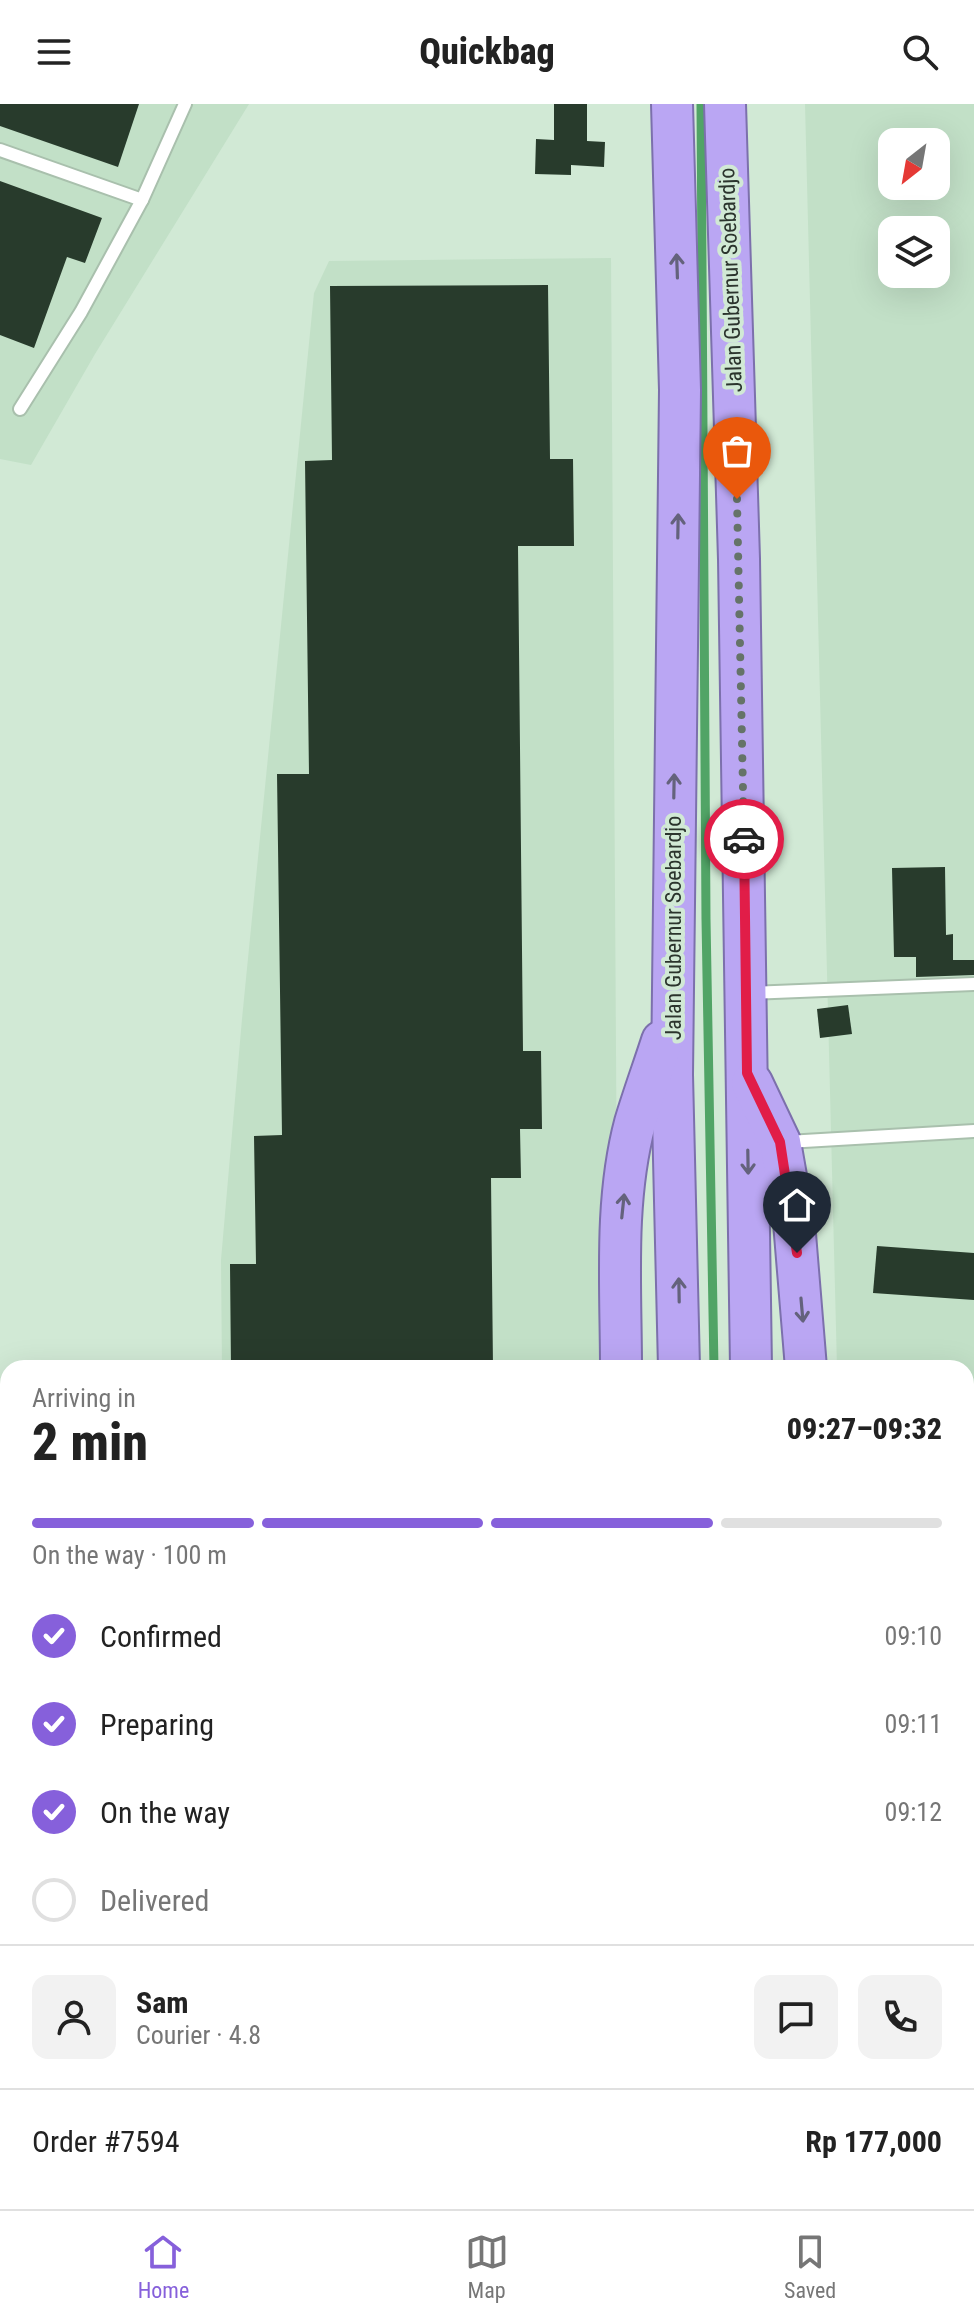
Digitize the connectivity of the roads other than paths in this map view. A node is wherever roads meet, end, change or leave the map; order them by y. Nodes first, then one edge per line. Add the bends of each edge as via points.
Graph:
1 (185, 104) edge
2 (672, 104) edge
3 (725, 104) edge
4 (0, 150) edge
5 (142, 200) junction
6 (20, 409) dead end
7 (974, 984) edge
8 (746, 993) junction
9 (674, 1005) junction
10 (747, 1073) junction
11 (974, 1131) edge
12 (780, 1142) junction
13 (621, 1360) edge
14 (679, 1360) edge
15 (751, 1360) edge
16 (805, 1360) edge

1 - 5 lane
9 -> 2 highway, Jalan Gubernur Soebardjo via 680,390
3 - 8 highway, Jalan Gubernur Soebardjo
4 - 5 lane
5 - 6 lane
7 - 8 lane
8 - 10 highway, Jalan Gubernur Soebardjo
13 -> 9 highway via 621,1223 627,1168 635,1124
14 -> 9 highway, Jalan Gubernur Soebardjo
10 - 12 highway
10 -> 15 highway, Jalan Gubernur Soebardjo
11 - 12 lane
12 -> 16 highway via 794,1222

